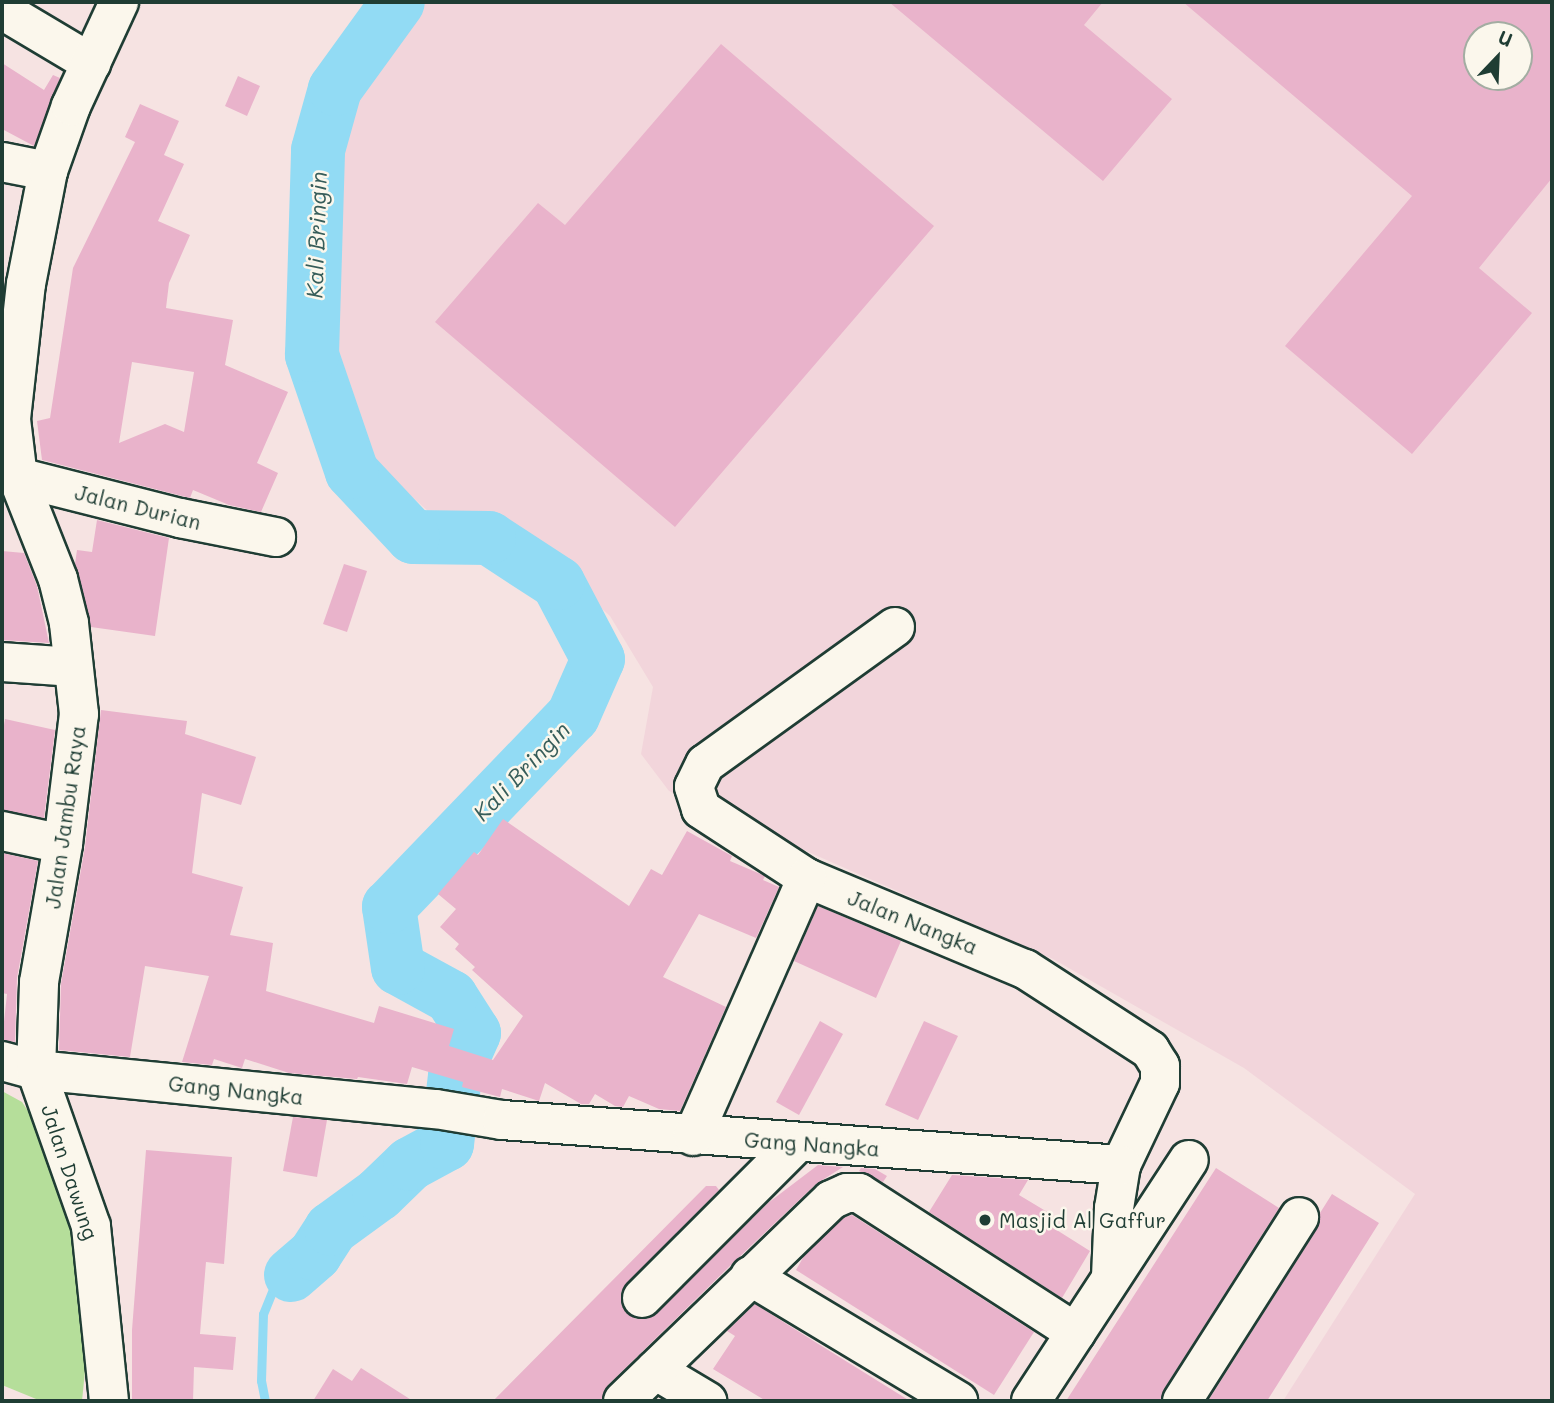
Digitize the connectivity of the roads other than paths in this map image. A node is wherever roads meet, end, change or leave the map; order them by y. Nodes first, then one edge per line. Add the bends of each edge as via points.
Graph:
1 (119, 2) edge
2 (2, 10) edge
3 (91, 62) junction
4 (2, 162) edge
5 (48, 171) junction
6 (10, 475) edge
7 (276, 537) dead end
8 (895, 627) dead end
9 (2, 662) edge
10 (73, 667) junction
11 (2, 831) edge
12 (64, 844) junction
13 (807, 878) junction
14 (19, 1065) edge
15 (694, 1136) junction
16 (797, 1143) junction
17 (1189, 1160) dead end
18 (1122, 1165) junction
19 (1299, 1217) dead end
20 (750, 1276) junction
21 (1111, 1278) junction
22 (642, 1298) dead end
23 (1076, 1334) junction
24 (655, 1370) junction
25 (109, 1401) edge
26 (623, 1401) edge
27 (707, 1401) edge
28 (958, 1401) edge
29 (1031, 1401) edge
30 (1182, 1401) edge

1 - 3 street, Jalan Jambu Raya
2 - 3 street
3 - 5 street, Jalan Jambu Raya
4 - 5 street
5 - 6 street, Jalan Jambu Raya via 17,344
6 - 7 street, Jalan Durian via 180,519
6 - 10 street, Jalan Jambu Raya via 58,579
8 - 13 street, Jalan Nangka via 705,764 694,787 701,809
9 - 10 street
10 - 12 street, Jalan Jambu Raya via 79,714
11 - 12 street
12 - 14 street, Jalan Jambu Raya
13 - 15 street
13 - 18 street, Jalan Nangka via 1025,969 1150,1050 1160,1066 1160,1083
14 - 15 street, Gang Nangka via 502,1120
14 - 25 street, Jalan Dawung via 91,1226
15 - 16 street, Gang Nangka
16 - 18 street, Gang Nangka
16 - 22 street
17 - 21 street
18 - 21 street, Jalan Nangka via 1114,1208
19 - 30 street
20 - 23 street via 831,1200 859,1193
20 - 24 street
20 - 28 street
21 - 23 street
23 - 29 street
24 - 26 street
24 - 27 street

